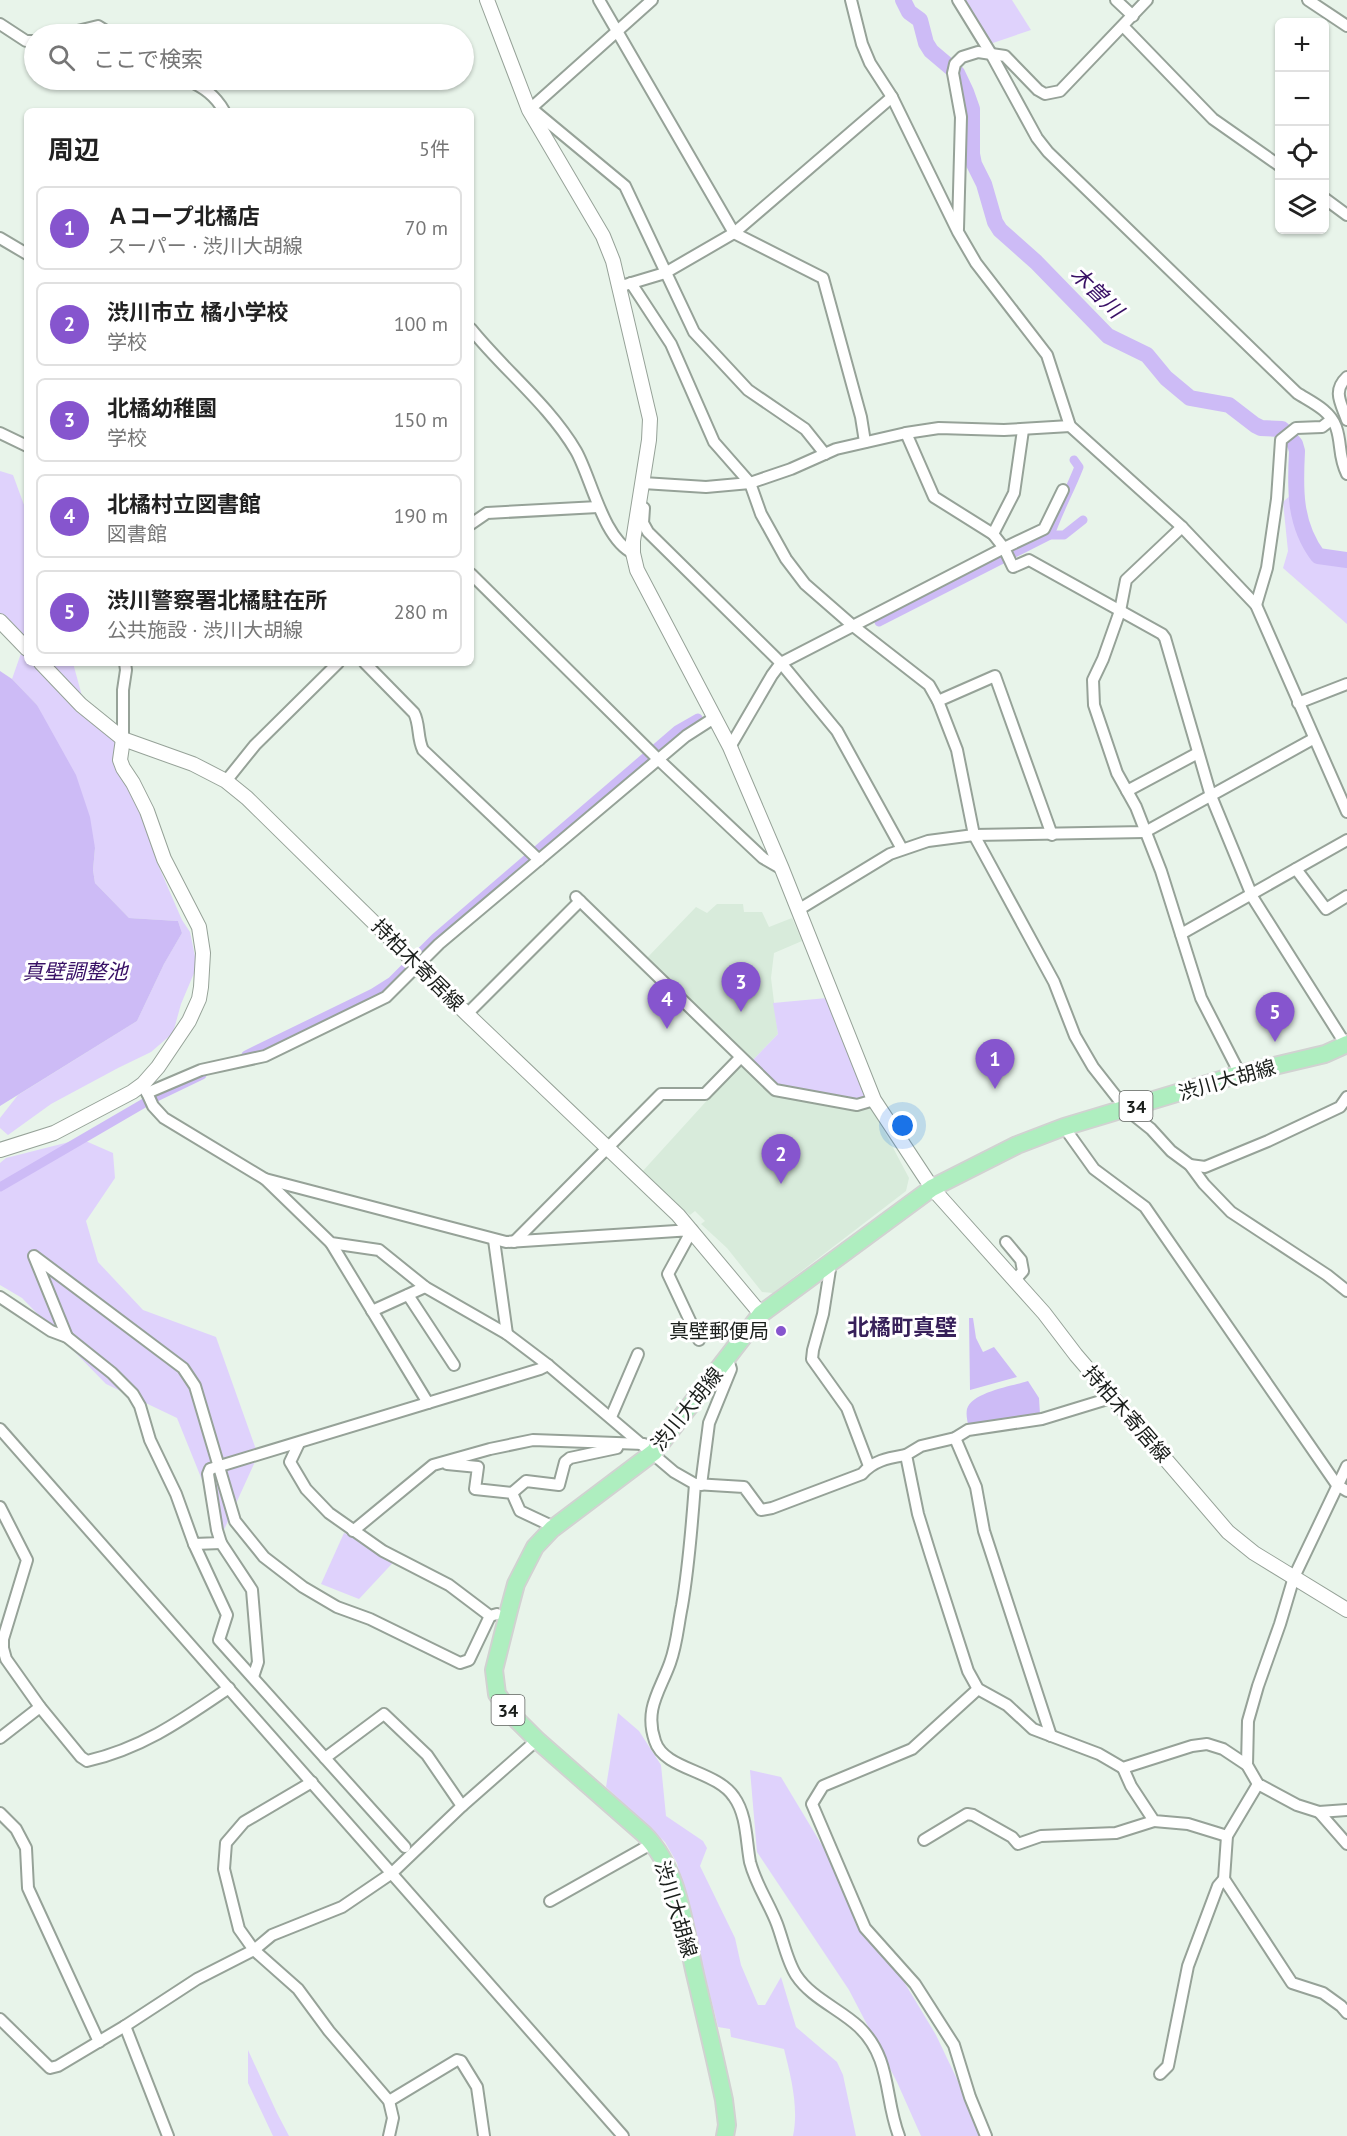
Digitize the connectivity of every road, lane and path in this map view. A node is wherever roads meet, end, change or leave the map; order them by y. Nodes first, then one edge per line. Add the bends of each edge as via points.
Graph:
1 (487, 0) edge
2 (599, 0) edge
3 (652, 0) edge
4 (851, 0) edge
5 (958, 0) edge
6 (1116, 0) edge
7 (1147, 0) edge
8 (1308, 0) edge
9 (1133, 16) junction
10 (0, 24) edge
11 (1123, 26) junction
12 (1347, 26) edge
13 (617, 31) junction
14 (24, 40) edge
15 (990, 52) junction
16 (208, 90) edge
17 (892, 96) junction
18 (222, 108) edge
19 (529, 110) junction
20 (1275, 162) edge
21 (1329, 201) edge
22 (1347, 214) edge
23 (958, 232) junction
24 (734, 233) junction
25 (0, 238) edge
26 (24, 252) edge
27 (665, 273) junction
28 (626, 285) junction
29 (474, 333) edge
30 (1347, 376) edge
31 (1331, 420) junction
32 (1347, 420) edge
33 (1070, 426) junction
34 (1023, 429) junction
35 (906, 433) junction
36 (0, 434) edge
37 (865, 442) junction
38 (1342, 444) edge
39 (24, 445) edge
40 (825, 454) junction
41 (1347, 474) edge
42 (645, 482) junction
43 (750, 483) junction
44 (1063, 490) dead end
45 (598, 507) junction
46 (474, 522) edge
47 (1182, 527) junction
48 (993, 534) junction
49 (1004, 550) junction
50 (633, 553) junction
51 (474, 577) edge
52 (1256, 605) junction
53 (1120, 611) junction
54 (0, 621) edge
55 (852, 625) junction
56 (24, 646) edge
57 (781, 663) junction
58 (44, 666) edge
59 (125, 666) edge
60 (335, 666) edge
61 (368, 666) edge
62 (1347, 684) edge
63 (938, 700) junction
64 (1298, 703) junction
65 (714, 718) junction
66 (123, 739) junction
67 (1313, 739) junction
68 (730, 747) junction
69 (1198, 753) junction
70 (658, 759) junction
71 (226, 780) junction
72 (1127, 790) junction
73 (1211, 795) junction
74 (1347, 812) edge
75 (1145, 832) junction
76 (974, 835) junction
77 (1052, 835) junction
78 (1347, 840) edge
79 (902, 849) junction
80 (538, 859) junction
81 (782, 869) junction
82 (1296, 869) junction
83 (1252, 894) junction
84 (1347, 897) edge
85 (798, 910) junction
86 (1181, 934) junction
87 (414, 961) junction
88 (467, 1014) junction
89 (1346, 1044) edge
90 (740, 1058) junction
91 (1240, 1074) junction
92 (148, 1095) junction
93 (1347, 1097) edge
94 (874, 1100) junction
95 (1126, 1109) junction
96 (1064, 1127) junction
97 (609, 1148) junction
98 (0, 1150) edge
99 (1190, 1165) junction
100 (265, 1179) junction
101 (932, 1188) junction
102 (692, 1230) junction
103 (494, 1240) junction
104 (514, 1242) junction
105 (1006, 1242) dead end
106 (331, 1243) junction
107 (831, 1263) junction
108 (1015, 1280) junction
109 (425, 1287) junction
110 (1347, 1291) edge
111 (408, 1295) junction
112 (0, 1297) edge
113 (372, 1311) junction
114 (761, 1314) junction
115 (507, 1334) junction
116 (67, 1337) junction
117 (699, 1340) dead end
118 (638, 1354) dead end
119 (728, 1357) junction
120 (454, 1365) dead end
121 (548, 1365) junction
122 (1114, 1397) junction
123 (429, 1403) junction
124 (611, 1417) junction
125 (2, 1435) edge
126 (955, 1438) junction
127 (299, 1443) junction
128 (618, 1444) junction
129 (649, 1448) junction
130 (906, 1455) junction
131 (440, 1463) junction
132 (217, 1466) junction
133 (869, 1466) junction
134 (1347, 1466) edge
135 (698, 1484) junction
136 (1337, 1485) junction
137 (1347, 1491) edge
138 (513, 1493) junction
139 (0, 1507) edge
140 (554, 1527) junction
141 (353, 1531) junction
142 (221, 1543) junction
143 (194, 1544) junction
144 (1294, 1577) junction
145 (509, 1610) junction
146 (1346, 1611) edge
147 (490, 1616) junction
148 (253, 1677) junction
149 (229, 1688) junction
150 (978, 1689) junction
151 (40, 1707) junction
152 (1051, 1736) junction
153 (0, 1737) edge
154 (537, 1740) junction
155 (325, 1758) junction
156 (1247, 1765) junction
157 (1123, 1768) junction
158 (312, 1782) junction
159 (1258, 1784) junction
160 (462, 1806) junction
161 (1347, 1810) edge
162 (1319, 1812) junction
163 (0, 1813) edge
164 (1154, 1821) junction
165 (1227, 1836) junction
166 (924, 1840) dead end
167 (653, 1843) junction
168 (1347, 1844) edge
169 (405, 1847) dead end
170 (392, 1873) junction
171 (1224, 1879) junction
172 (550, 1901) dead end
173 (254, 1950) junction
174 (1347, 2013) edge
175 (0, 2019) edge
176 (125, 2026) junction
177 (99, 2042) junction
178 (1160, 2074) dead end
179 (388, 2101) junction
180 (168, 2136) edge
181 (389, 2136) edge
182 (484, 2136) edge
183 (623, 2136) edge
184 (726, 2136) edge
185 (899, 2136) edge
186 (986, 2136) edge

1 - 19 street
2 - 13 street
3 - 13 street
4 - 17 street via 870,63
5 - 15 street
6 - 9 street
7 - 9 street
8 - 12 street
9 - 11 street
10 - 14 street
11 - 15 street via 1059,92 1046,94 1038,90 1005,56
11 - 20 street via 1213,119
13 - 19 street
13 - 24 street
15 - 23 street via 962,57 953,73 961,117
15 - 31 street via 1048,152 1297,393 1326,412
16 - 18 street
17 - 23 street
17 - 24 street
19 - 27 street via 625,186
19 - 28 street via 603,236
21 - 22 street
23 - 33 street via 976,263 1047,355
24 - 27 street
24 - 37 street via 823,278
25 - 26 street
27 - 28 street
27 - 40 street via 694,332 748,390 806,429
28 - 42 street via 650,419
28 - 43 street via 671,344 714,442
29 - 45 street via 557,425 576,452
30 - 32 street via 1340,384 1338,397
31 - 38 street
31 - 52 street via 1322,427 1299,427 1281,440 1267,568
33 - 34 street
33 - 47 street
34 - 35 street via 939,428
34 - 48 street via 1014,493
35 - 37 street
35 - 48 street via 934,497
36 - 39 street
37 - 40 street
38 - 41 street via 1342,465
40 - 43 street
42 - 43 street via 706,487
42 - 50 street via 634,529
42 - 57 street via 643,516 648,532
43 - 55 street via 761,514 786,559 805,584
44 - 49 street via 1044,529
45 - 46 street via 487,513
45 - 50 street via 623,548
47 - 52 street
47 - 53 street via 1126,580
48 - 49 street
49 - 53 street via 1013,567 1029,560
49 - 55 street
50 - 65 street, 持柏木寄居線 via 641,579
51 - 70 street
52 - 64 street
53 - 69 street via 1165,638
53 - 72 street via 1093,680 1094,705 1117,773
54 - 56 street
55 - 57 street
55 - 63 street via 922,678
57 - 68 street
57 - 79 street via 837,731
58 - 66 street, 持柏木寄居線 via 81,705
59 - 66 street
60 - 71 street via 255,745
61 - 80 street via 414,713 423,750
62 - 64 street
63 - 76 street via 957,750
63 - 77 street via 995,676
64 - 67 street
65 - 68 street, 持柏木寄居線
65 - 70 street
66 - 71 street, 持柏木寄居線
66 - 92 street via 120,760 199,927 203,953 201,987 194,1011 158,1067
67 - 73 street
67 - 74 street
68 - 81 street, 持柏木寄居線
69 - 72 street
69 - 73 street
70 - 80 street
70 - 81 street via 762,858
71 - 87 street, 持柏木寄居線
72 - 75 street
73 - 75 street
73 - 83 street
75 - 77 street
75 - 86 street
76 - 77 street
76 - 79 street
76 - 95 street via 1054,982 1075,1036
78 - 82 street
79 - 85 street
80 - 87 street
81 - 85 street, 持柏木寄居線
82 - 83 street
82 - 84 street via 1326,909
83 - 86 street
83 - 89 street
85 - 94 street, 持柏木寄居線
86 - 91 street via 1201,998
87 - 88 street, 持柏木寄居線
87 - 92 street via 395,990 378,1002 265,1056 201,1070
88 - 90 street via 578,899
88 - 97 street, 持柏木寄居線
89 - 91 main road, 渋川大胡線 / 34 via 1325,1054
90 - 94 street via 780,1092 857,1105
90 - 97 street via 705,1094 662,1094
91 - 95 main road, 渋川大胡線 / 34
92 - 98 street via 132,1092 54,1133
92 - 100 street via 164,1118
93 - 99 street via 1340,1107 1268,1141 1205,1167
94 - 101 street, 持柏木寄居線
95 - 96 main road, 渋川大胡線 / 34
95 - 99 street
96 - 101 main road, 渋川大胡線 / 34 via 1017,1145
96 - 136 street via 1094,1169 1145,1207
97 - 102 street, 持柏木寄居線
97 - 104 street
99 - 110 street via 1231,1212
100 - 103 street
100 - 106 street
101 - 107 main road, 渋川大胡線 / 34
101 - 108 street, 持柏木寄居線
102 - 104 street
102 - 114 street, 持柏木寄居線
102 - 117 street via 668,1274
103 - 104 street
103 - 115 street
105 - 108 street via 1021,1260 1023,1271
106 - 109 street via 379,1250
106 - 113 street
107 - 114 main road, 渋川大胡線 / 34
107 - 133 street via 812,1359 847,1408
108 - 122 street, 持柏木寄居線
109 - 111 street
109 - 115 street
111 - 113 street
111 - 120 street
112 - 116 street via 51,1331
113 - 123 street
114 - 119 main road, 渋川大胡線 / 34
115 - 121 street
116 - 132 street via 34,1256 183,1368 195,1386
116 - 143 street via 133,1394
118 - 124 street
119 - 129 main road, 渋川大胡線 / 34
119 - 135 street via 731,1369 709,1423
121 - 123 street
121 - 124 street
122 - 126 street via 1042,1419 968,1430
122 - 144 street, 持柏木寄居線 via 1228,1532
123 - 127 street
124 - 129 street
125 - 149 street
126 - 130 street via 921,1446
126 - 152 street via 976,1487 984,1531
127 - 132 street
127 - 141 street via 290,1462 306,1489
128 - 129 street
128 - 131 street via 533,1440
128 - 138 street via 617,1449 570,1458 565,1462 559,1485 526,1481
129 - 135 street via 674,1472
129 - 140 main road, 渋川大胡線 / 34
130 - 133 street
130 - 150 street via 918,1514 968,1671
131 - 138 street via 478,1467 475,1489
131 - 141 street
132 - 142 street via 208,1473
132 - 147 street via 235,1521 264,1557 281,1573 337,1607 460,1664 469,1660
133 - 135 street via 862,1474 761,1510 744,1487
134 - 136 street
135 - 185 street via 678,1636 654,1697 651,1719 655,1742 661,1752 716,1780 736,1798 757,1886 796,1975 860,2028 880,2056
136 - 137 street
136 - 144 street
138 - 140 street via 520,1511
139 - 151 street via 27,1560 3,1648 6,1659
140 - 145 main road, 渋川大胡線 / 34 via 525,1564
141 - 147 street via 449,1586
142 - 143 street
142 - 148 street via 252,1590 258,1662
143 - 148 street via 227,1615 219,1640
144 - 146 street, 持柏木寄居線
144 - 156 street via 1248,1721
145 - 147 street
145 - 154 main road, 渋川大胡線 / 34 via 494,1670 497,1694
148 - 155 street
149 - 151 street via 171,1727 116,1754 87,1761
149 - 158 street
150 - 152 street via 1007,1705 1033,1729
150 - 186 street via 912,1749 823,1786 812,1804 865,1928 915,1984 954,2045
151 - 153 street
152 - 157 street via 1099,1754
154 - 160 street
154 - 167 main road, 渋川大胡線 / 34
155 - 160 street via 384,1714 427,1755
155 - 169 street
156 - 157 street via 1223,1749 1207,1744
156 - 159 street
157 - 164 street
158 - 170 street
158 - 173 street via 244,1822 226,1843 224,1869 239,1929
159 - 162 street
159 - 165 street
160 - 170 street
161 - 162 street
162 - 168 street
163 - 177 street via 26,1848 28,1888
164 - 165 street via 1188,1824
164 - 166 street via 1116,1833 1041,1836 1018,1844 967,1814
165 - 171 street
167 - 172 street
167 - 184 main road, 渋川大胡線 / 34 via 667,1865 678,1900 724,2100
170 - 173 street via 342,1907 280,1931
170 - 183 street
171 - 174 street via 1292,1983 1323,1994
171 - 178 street via 1188,1966 1168,2066
173 - 176 street via 197,1979
173 - 179 street via 298,1989
175 - 177 street via 50,2068
176 - 177 street
176 - 180 street
179 - 181 street via 393,2118
179 - 182 street via 461,2061 477,2087

